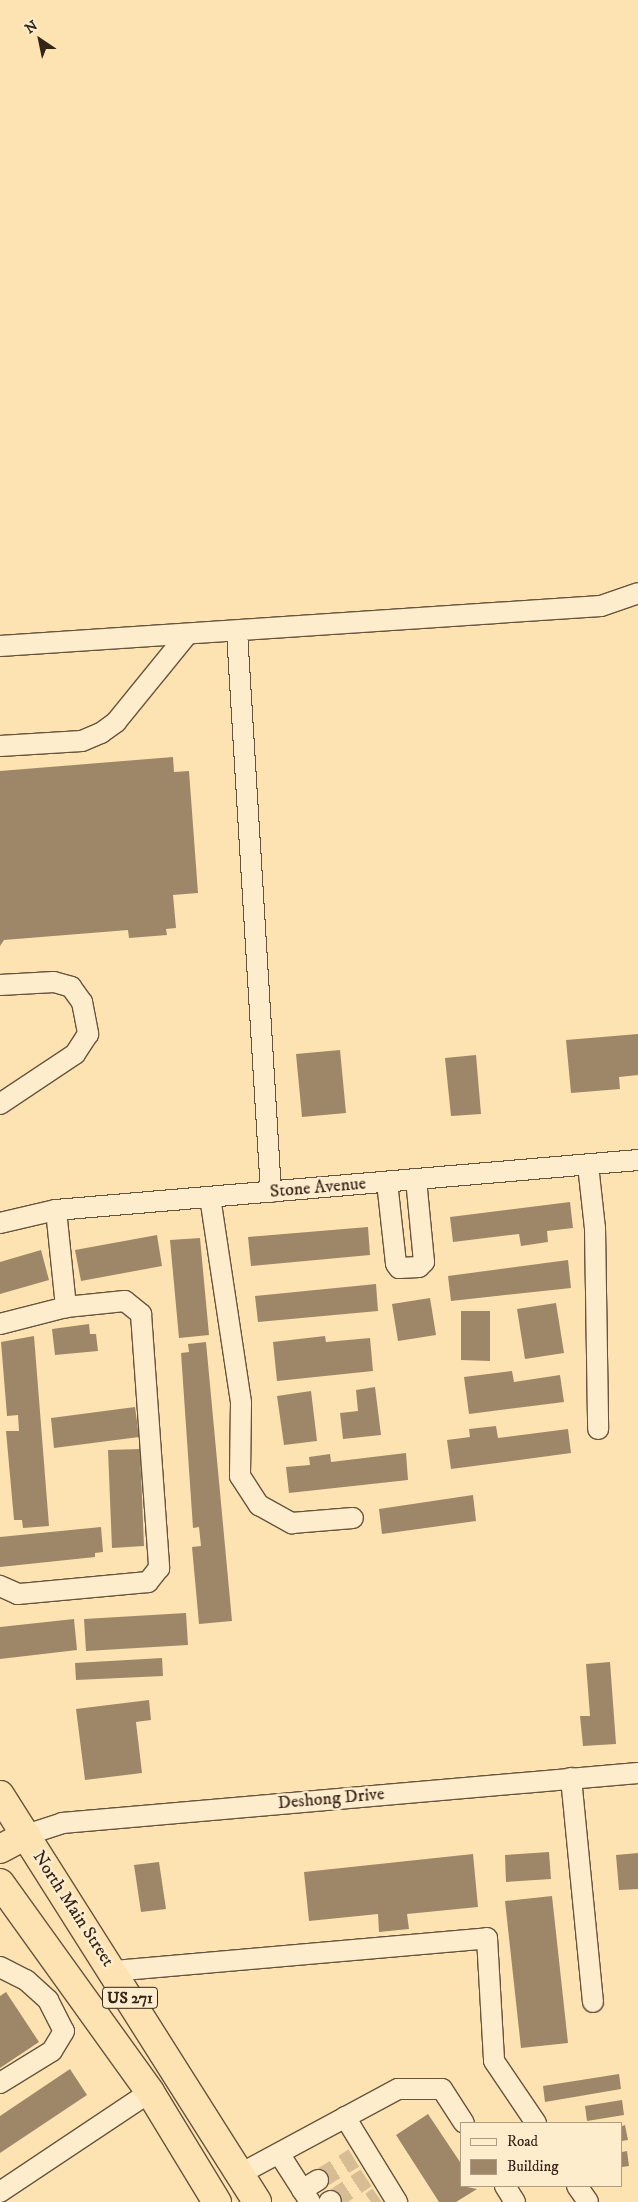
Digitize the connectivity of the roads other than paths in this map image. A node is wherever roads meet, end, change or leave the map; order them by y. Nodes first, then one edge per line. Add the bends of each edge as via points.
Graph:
1 (638, 593) edge
2 (237, 632) junction
3 (186, 636) junction
4 (0, 646) edge
5 (0, 746) edge
6 (0, 985) edge
7 (0, 1104) edge
8 (638, 1160) edge
9 (588, 1165) junction
10 (416, 1179) junction
11 (387, 1182) junction
12 (271, 1192) junction
13 (210, 1197) junction
14 (56, 1210) junction
15 (0, 1223) edge
16 (66, 1307) junction
17 (0, 1324) edge
18 (598, 1430) dead end
19 (353, 1518) dead end
20 (0, 1586) edge
21 (638, 1774) edge
22 (570, 1778) junction
23 (0, 1795) edge
24 (26, 1835) junction
25 (0, 1849) edge
26 (2, 1892) edge
27 (0, 1966) edge
28 (113, 1971) junction
29 (78, 1987) junction
30 (48, 2000) junction
31 (593, 2002) dead end
32 (0, 2083) edge
33 (150, 2092) junction
34 (345, 2118) junction
35 (463, 2122) edge
36 (535, 2122) edge
37 (280, 2154) junction
38 (240, 2174) junction
39 (506, 2187) edge
40 (578, 2187) edge
41 (310, 2191) edge
42 (0, 2192) edge
43 (388, 2196) edge
44 (217, 2202) edge
45 (257, 2202) edge
46 (514, 2202) edge
47 (588, 2202) edge

1 - 2 street via 601,606
2 - 3 street
2 - 12 street
3 - 4 street
3 - 5 street via 116,722 101,733 82,741
6 - 7 street via 54,982 71,987 82,1002 88,1034 75,1054
8 - 9 street, Stone Avenue
9 - 10 street, Stone Avenue
9 - 18 street via 595,1228
10 - 11 street, Stone Avenue
10 - 11 street via 424,1262 419,1267 399,1268 396,1264
11 - 12 street, Stone Avenue
12 - 13 street, Stone Avenue
13 - 14 street, Stone Avenue
13 - 19 street via 241,1403 240,1476 259,1505 292,1524
14 - 15 street, Stone Avenue
14 - 16 street
16 - 17 street
16 - 20 street via 125,1301 141,1314 159,1568 148,1582 18,1594
21 - 22 street, Deshong Drive
22 - 24 street, Deshong Drive via 62,1822
22 - 31 street
23 - 24 highway, North Main Street / US 271
24 - 25 highway
24 - 28 highway, North Main Street / US 271
26 - 29 highway, US 271
27 - 30 street via 26,1980
28 - 36 street via 487,1938 494,2061
28 - 38 highway, North Main Street / US 271
29 - 30 street
29 - 33 highway, US 271
30 - 32 street via 64,2031 52,2051
33 - 42 street
33 - 44 highway, US 271
34 - 35 street via 398,2089 442,2089
34 - 37 street
34 - 43 street via 359,2154
37 - 38 street
37 - 41 street
38 - 45 highway, North Main Street / US 271
39 - 46 street
40 - 47 street

